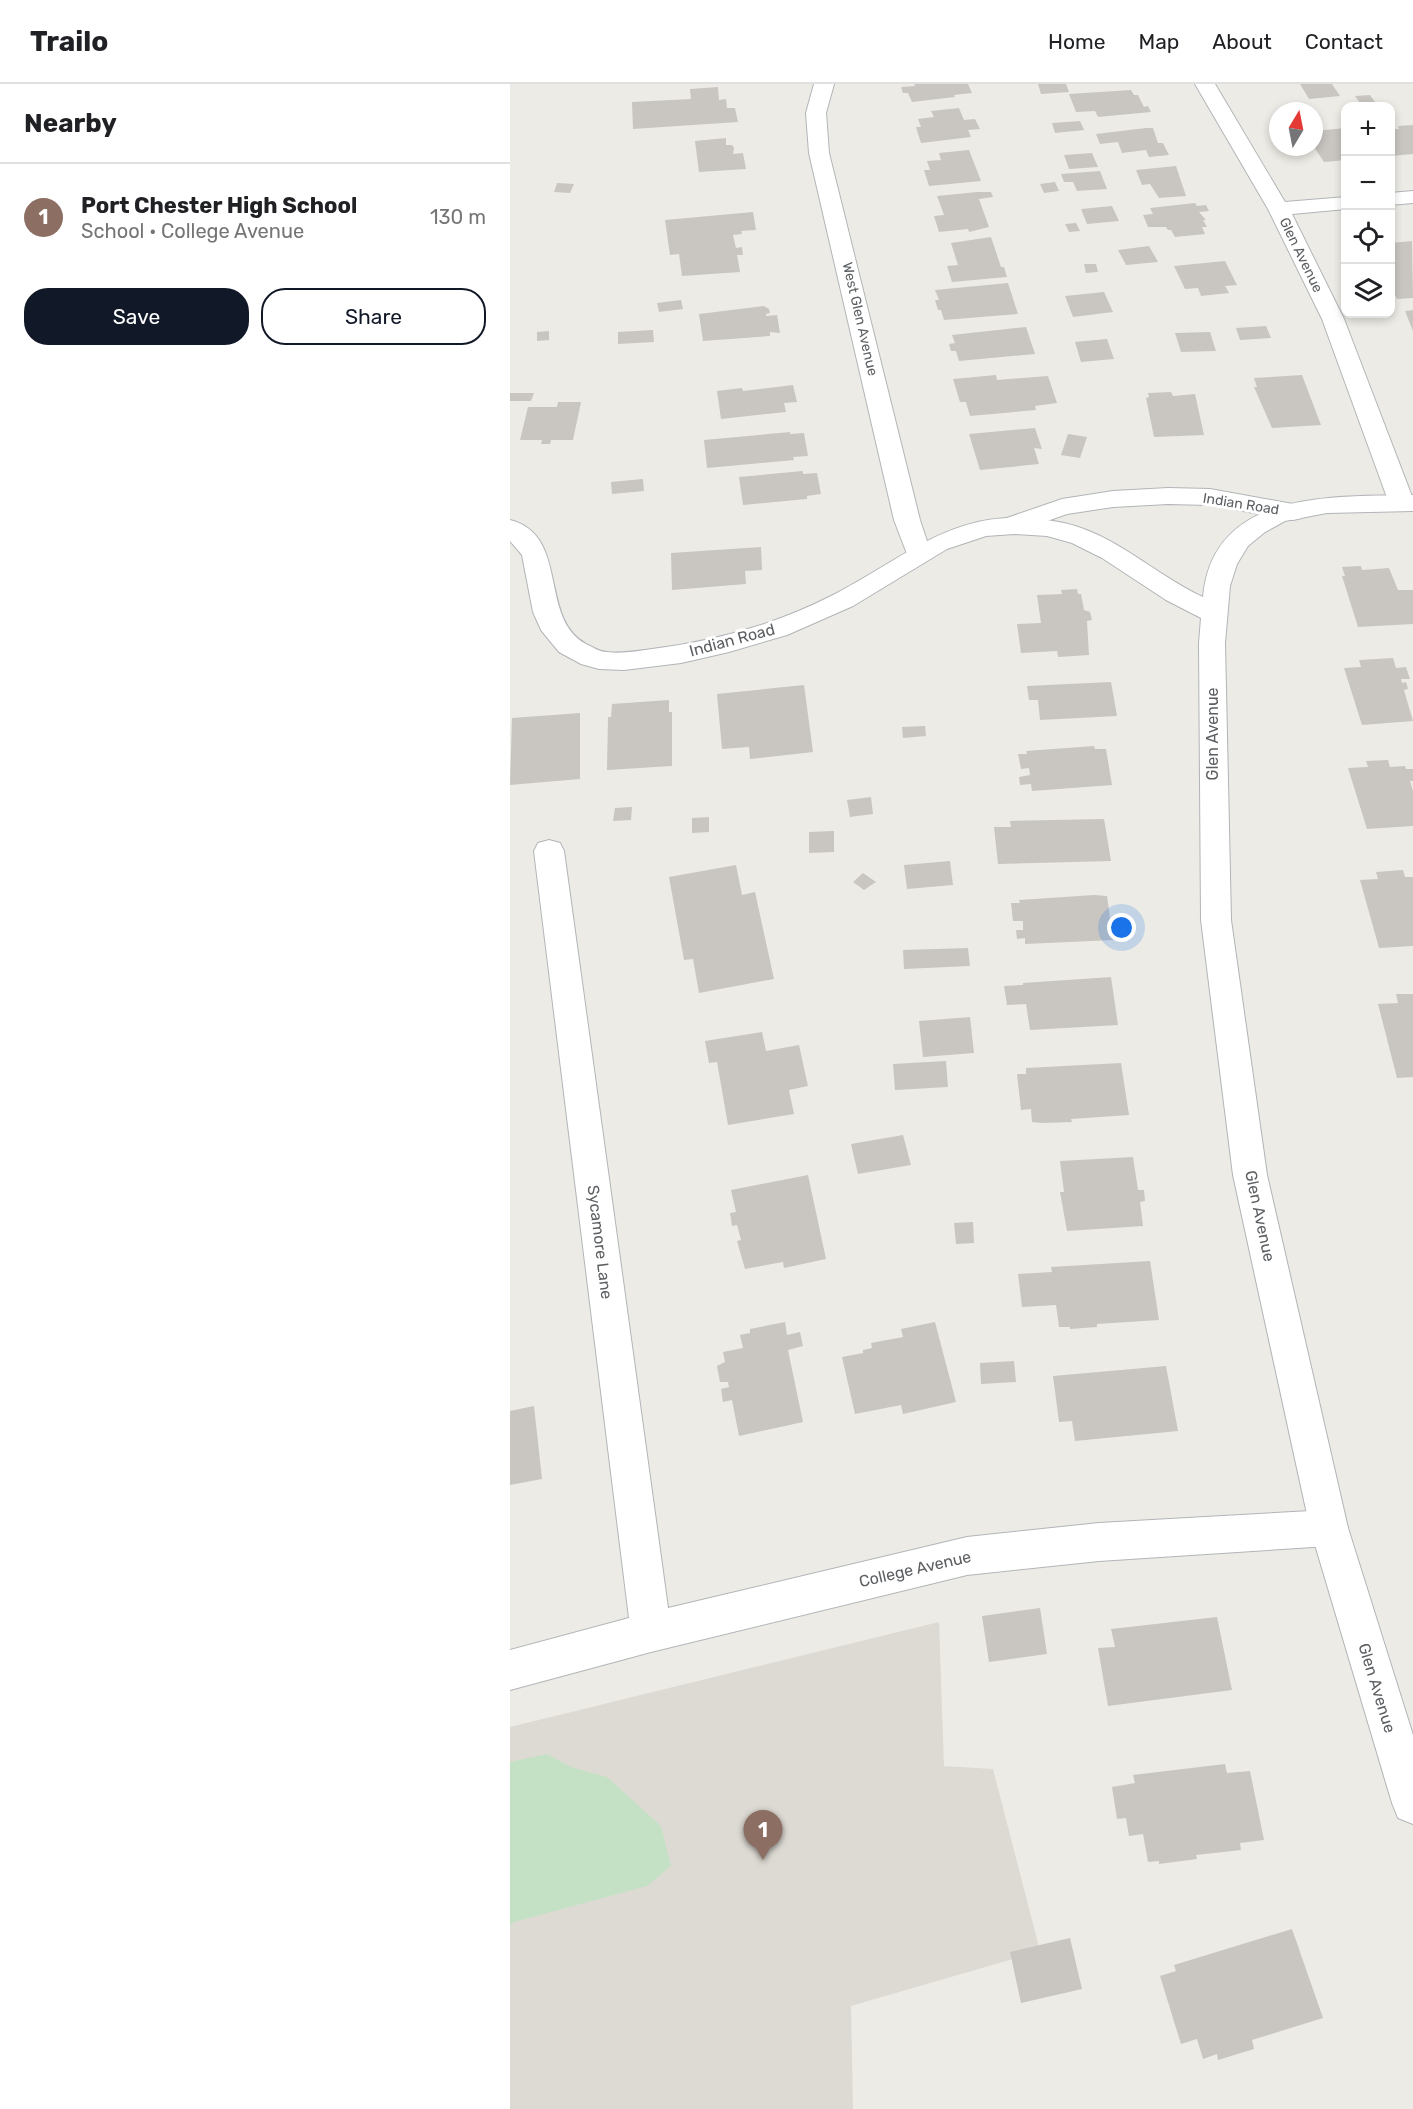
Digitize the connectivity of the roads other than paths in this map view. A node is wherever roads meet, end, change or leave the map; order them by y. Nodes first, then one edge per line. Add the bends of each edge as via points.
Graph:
1 (824, 84) edge
2 (1205, 84) edge
3 (1413, 197) edge
4 (1395, 199) edge
5 (1341, 203) edge
6 (1279, 209) junction
7 (1408, 503) edge
8 (1293, 512) junction
9 (1014, 525) junction
10 (510, 528) edge
11 (918, 553) junction
12 (1215, 614) junction
13 (549, 851) dead end
14 (1329, 1528) junction
15 (651, 1632) junction
16 (510, 1670) edge
17 (1413, 1803) edge

1 - 11 street, West Glen Avenue via 816,113 819,153
2 - 6 street, Glen Avenue
3 - 4 street
5 - 6 street
6 - 7 street, Glen Avenue via 1333,319
7 - 8 street, Indian Road via 1327,505
8 - 9 street, Indian Road via 1210,497 1168,496 1062,507
8 - 12 street, Indian Road via 1278,514 1238,541 1217,586
9 - 11 street, Indian Road via 982,527
9 - 12 street, Indian Road via 1075,535 1116,553 1170,591
10 - 11 street, Indian Road via 520,533 530,547 547,618 560,640 592,659 613,662 679,654 770,631 843,600
12 - 14 street, Glen Avenue via 1212,643 1216,920 1250,1175
13 - 15 street, Sycamore Lane
14 - 15 street, College Avenue via 1099,1542 967,1556
14 - 17 street, Glen Avenue
15 - 16 street, College Avenue

